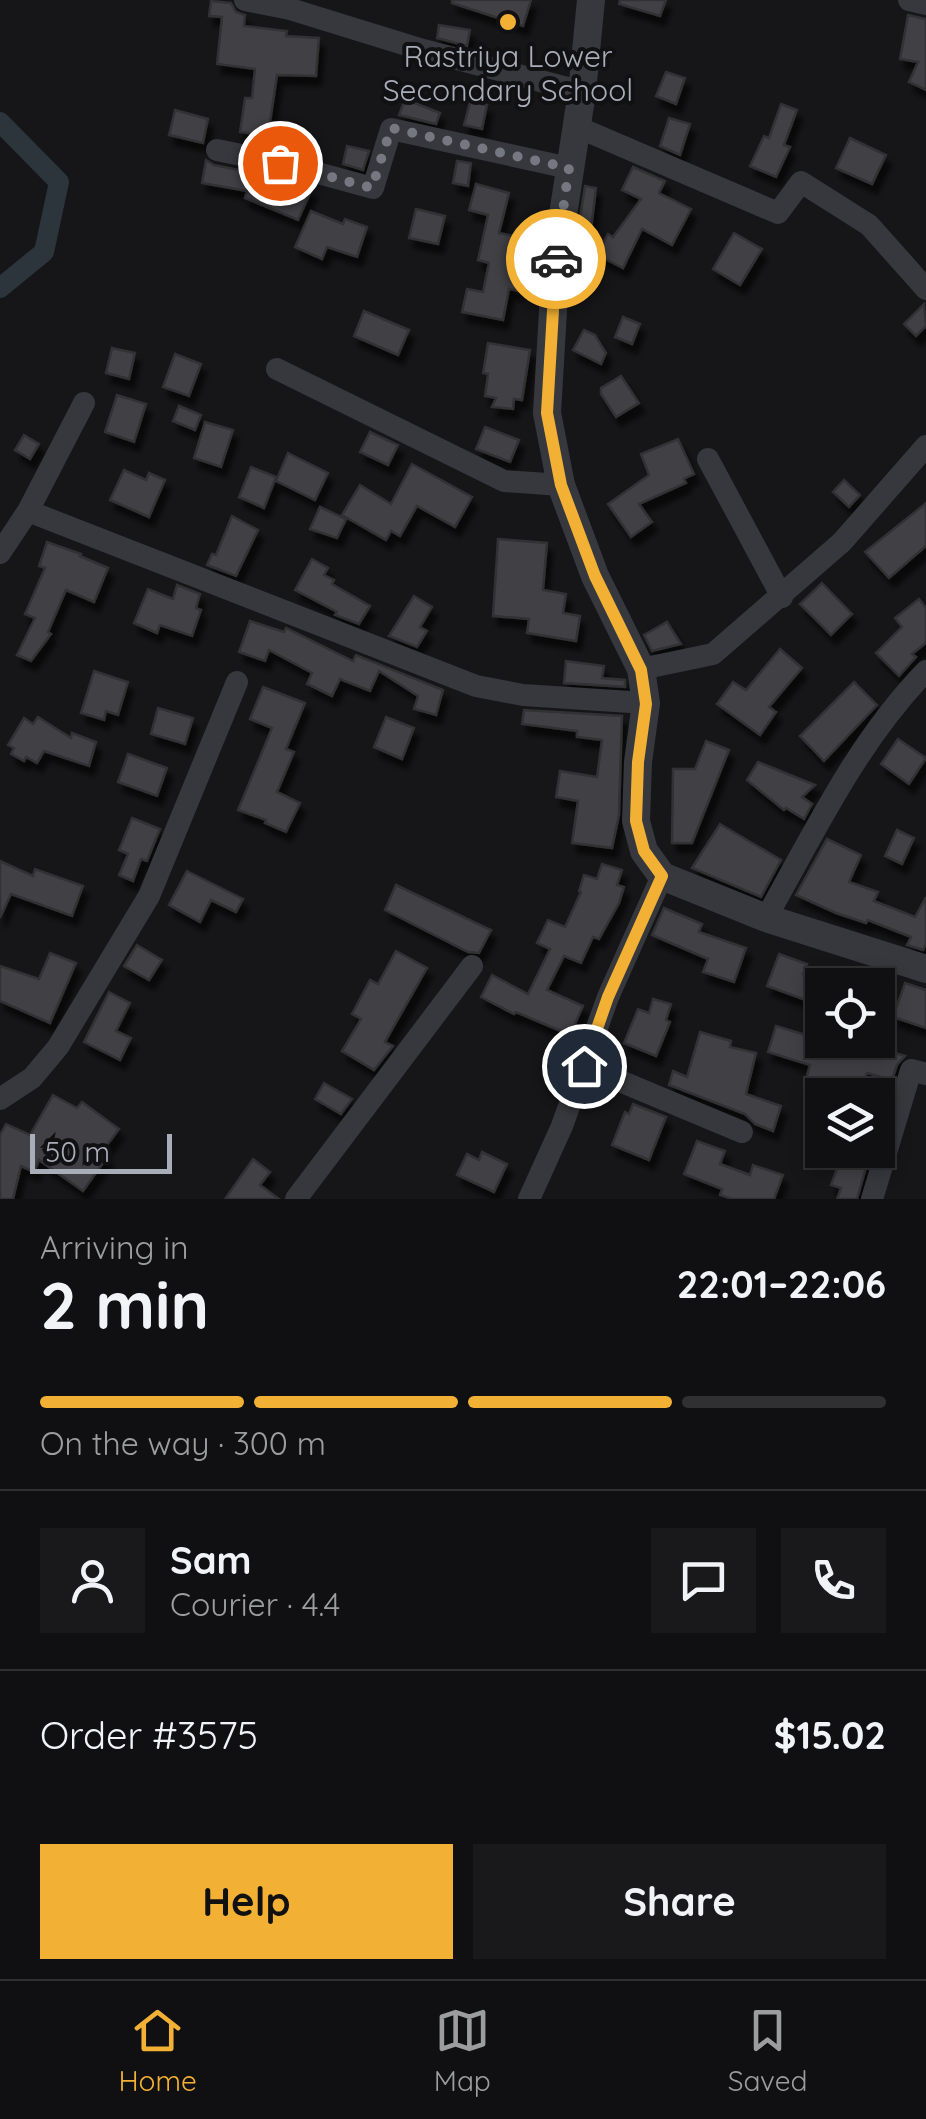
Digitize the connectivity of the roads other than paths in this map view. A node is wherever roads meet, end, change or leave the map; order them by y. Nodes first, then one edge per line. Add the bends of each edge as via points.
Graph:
1 (246, 0) edge
2 (591, 0) edge
3 (909, 0) edge
4 (926, 4) edge
5 (582, 92) junction
6 (575, 126) junction
7 (217, 150) dead end
8 (569, 168) junction
9 (926, 289) edge
10 (278, 369) dead end
11 (84, 404) dead end
12 (926, 446) edge
13 (708, 458) dead end
14 (561, 485) junction
15 (28, 511) junction
16 (0, 553) edge
17 (782, 597) junction
18 (641, 670) junction
19 (926, 671) edge
20 (237, 682) dead end
21 (646, 704) junction
22 (662, 876) junction
23 (766, 918) junction
24 (472, 966) dead end
25 (926, 968) edge
26 (584, 1066) junction
27 (926, 1074) edge
28 (0, 1099) edge
29 (742, 1132) dead end
30 (296, 1199) edge
31 (529, 1199) edge
32 (872, 1199) edge

1 - 5 street
2 - 5 street
3 - 4 street
5 - 6 street
6 - 8 street
6 - 9 street via 778,213 801,182 869,225
7 - 8 street via 372,188 391,128
8 - 14 street via 547,413
10 - 14 street via 504,482
11 - 15 street
12 - 17 street via 842,542
13 - 17 street
14 - 18 street
15 - 16 street
15 - 21 street via 476,686
17 - 18 street via 713,654
18 - 21 street
19 - 23 street via 884,719 817,820
20 - 28 street via 150,896 58,1047 32,1078
21 - 22 street via 636,821 644,851
22 - 23 street
22 - 26 street
23 - 25 street
24 - 30 street
26 - 29 street
26 - 31 street
27 - 32 street via 910,1070

